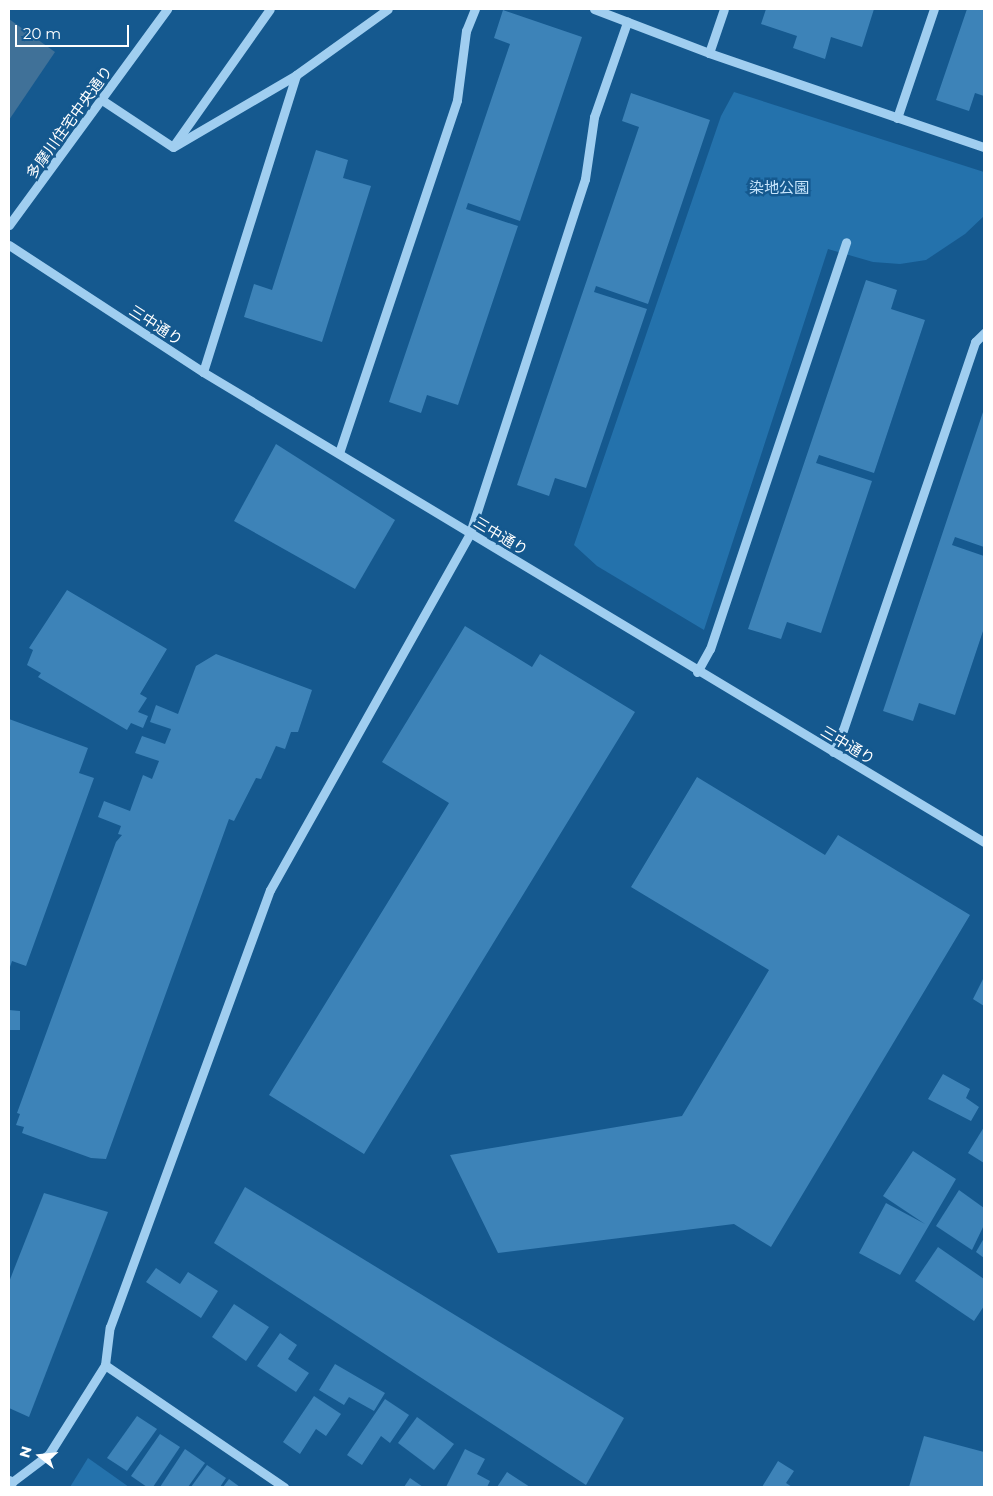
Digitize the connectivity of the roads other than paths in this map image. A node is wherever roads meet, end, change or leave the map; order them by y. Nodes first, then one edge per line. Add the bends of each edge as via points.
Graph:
1 (167, 9) edge
2 (270, 9) edge
3 (388, 9) edge
4 (475, 9) edge
5 (594, 9) edge
6 (724, 9) edge
7 (934, 9) edge
8 (627, 22) junction
9 (709, 53) junction
10 (296, 75) junction
11 (102, 100) junction
12 (897, 118) junction
13 (173, 147) junction
14 (984, 147) edge
15 (9, 226) edge
16 (846, 242) dead end
17 (9, 246) edge
18 (984, 333) edge
19 (203, 372) junction
20 (339, 453) junction
21 (470, 533) junction
22 (697, 672) junction
23 (833, 752) junction
24 (984, 842) edge
25 (105, 1365) junction
26 (12, 1484) edge
27 (284, 1487) edge

1 - 11 street, 多摩川住宅中央通り
2 - 13 street
3 - 10 street
4 - 20 street via 466,31 457,100
5 - 8 street
6 - 9 street
7 - 12 street
8 - 9 street
8 - 21 street via 594,117 585,179
9 - 12 street
10 - 13 street
10 - 19 street
11 - 13 street
11 - 15 street, 多摩川住宅中央通り
12 - 14 street
16 - 22 street via 710,649
17 - 19 street, 三中通り
18 - 23 street via 975,342 844,730
19 - 20 street, 三中通り
20 - 21 street, 三中通り
21 - 22 street, 三中通り
21 - 25 street via 270,890 110,1328
22 - 23 street, 三中通り
23 - 24 street, 三中通り
25 - 26 street via 49,1454
25 - 27 street

